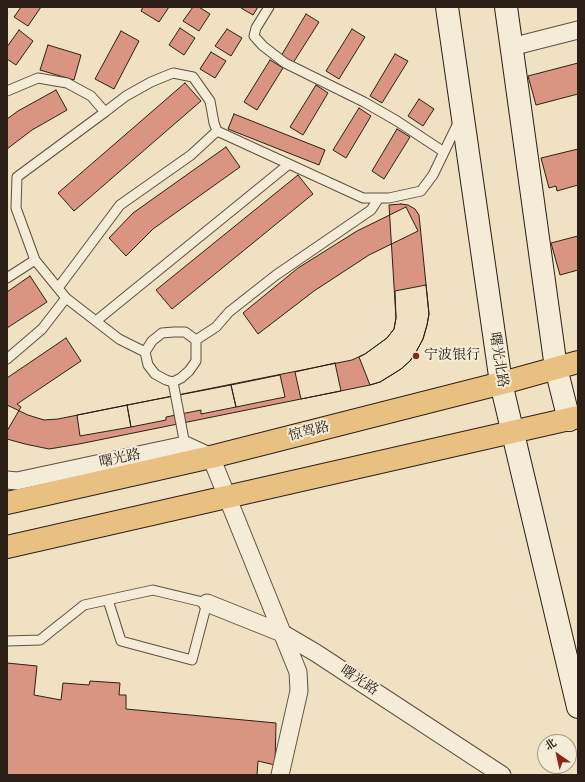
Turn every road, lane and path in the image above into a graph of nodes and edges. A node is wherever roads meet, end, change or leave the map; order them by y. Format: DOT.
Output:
graph roads {
  1 [pos="269,7"];
  2 [pos="448,7"];
  3 [pos="506,7"];
  4 [pos="578,30"];
  5 [pos="511,47"];
  6 [pos="7,91"];
  7 [pos="105,112"];
  8 [pos="462,112"];
  9 [pos="217,131"];
  10 [pos="444,152"];
  11 [pos="289,164"];
  12 [pos="379,198"];
  13 [pos="34,260"];
  14 [pos="7,278"];
  15 [pos="58,288"];
  16 [pos="66,298"];
  17 [pos="96,321"];
  18 [pos="196,340"];
  19 [pos="146,352"];
  20 [pos="7,359"];
  21 [pos="578,362"];
  22 [pos="556,368"];
  23 [pos="173,382"];
  24 [pos="501,383"];
  25 [pos="573,418"];
  26 [pos="512,432"];
  27 [pos="185,445"];
  28 [pos="211,457"];
  29 [pos="7,480"];
  30 [pos="227,498"];
  31 [pos="7,503"];
  32 [pos="7,547"];
  33 [pos="108,600"];
  34 [pos="207,603"];
  35 [pos="282,633"];
  36 [pos="7,641"];
  37 [pos="578,707"];
  38 [pos="280,775"];
  39 [pos="502,775"];
  1 -- 10 [label="lane"];
  2 -- 8 [label="main road, 曙光北路"];
  3 -- 5 [label="main road"];
  4 -- 5 [label="street"];
  5 -- 22 [label="main road"];
  6 -- 7 [label="lane"];
  7 -- 9 [label="lane"];
  7 -- 13 [label="lane"];
  8 -- 10 [label="lane"];
  8 -- 24 [label="main road, 曙光北路"];
  9 -- 11 [label="lane"];
  9 -- 15 [label="lane"];
  10 -- 12 [label="lane"];
  11 -- 12 [label="lane"];
  11 -- 17 [label="lane"];
  12 -- 18 [label="lane"];
  13 -- 14 [label="lane"];
  13 -- 15 [label="lane"];
  15 -- 16 [label="lane"];
  16 -- 17 [label="lane"];
  16 -- 20 [label="lane"];
  17 -- 19 [label="lane"];
  18 -- 19 [label="lane"];
  18 -- 23 [label="lane"];
  19 -- 23 [label="lane"];
  21 -- 22 [label="main road, 惊驾路"];
  22 -- 24 [label="main road, 惊驾路"];
  22 -- 25 [label="main road"];
  23 -- 27 [label="lane"];
  24 -- 26 [label="main road, 曙光北路"];
  24 -- 28 [label="main road, 惊驾路"];
  25 -- 26 [label="main road"];
  26 -- 30 [label="main road"];
  26 -- 37 [label="main road, 曙光北路"];
  27 -- 28 [label="street"];
  27 -- 29 [label="street, 曙光路"];
  28 -- 30 [label="street"];
  28 -- 31 [label="main road, 惊驾路"];
  30 -- 32 [label="main road"];
  30 -- 35 [label="street"];
  33 -- 34 [label="lane"];
  33 -- 34 [label="lane"];
  33 -- 36 [label="lane"];
  34 -- 35 [label="street, 曙光路"];
  35 -- 38 [label="street"];
  35 -- 39 [label="street, 曙光路"];
}
